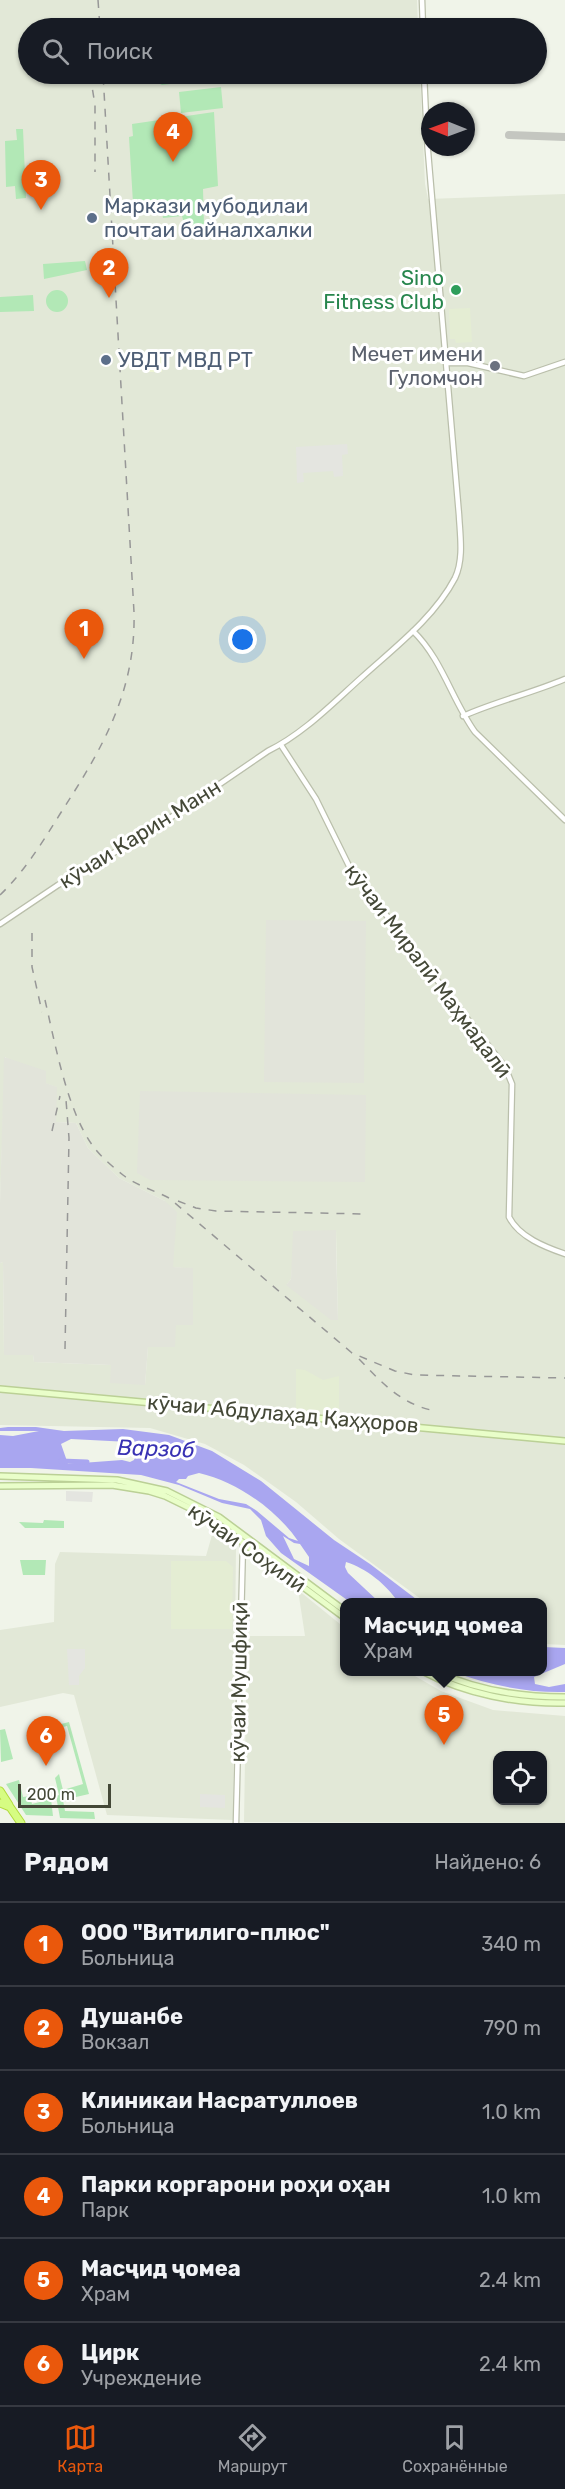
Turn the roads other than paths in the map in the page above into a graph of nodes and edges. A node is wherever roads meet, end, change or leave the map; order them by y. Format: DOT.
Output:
graph roads {
  1 [pos="422,0"];
  2 [pos="423,18"];
  3 [pos="424,84"];
  4 [pos="565,362"];
  5 [pos="446,363"];
  6 [pos="415,632"];
  7 [pos="565,679"];
  8 [pos="463,716"];
  9 [pos="281,745"];
  10 [pos="565,820"];
  11 [pos="0,924"];
  12 [pos="565,1254"];
  13 [pos="0,1389"];
  14 [pos="565,1441"];
  15 [pos="18,1475"];
  16 [pos="0,1476"];
  17 [pos="16,1485"];
  18 [pos="0,1486"];
  19 [pos="243,1542"];
  20 [pos="340,1607"];
  21 [pos="340,1614"];
  22 [pos="434,1676"];
  23 [pos="451,1676"];
  24 [pos="565,1697"];
  25 [pos="565,1703"];
  26 [pos="0,1791"];
  27 [pos="0,1803"];
  28 [pos="10,1807"];
  29 [pos="21,1823"];
  30 [pos="236,1823"];
  1 -- 2 [label="street"];
  3 -- 5 [label="street"];
  4 -- 5 [label="street"];
  5 -- 6 [label="street, кӯчаи Карин Манн"];
  6 -- 8 [label="street"];
  6 -- 9 [label="street, кӯчаи Карин Манн"];
  7 -- 8 [label="street"];
  8 -- 10 [label="street"];
  9 -- 11 [label="street, кӯчаи Карин Манн"];
  9 -- 12 [label="street, кӯчаи Миралӣ Маҳмадалӣ"];
  13 -- 14 [label="main road, кӯчаи Абдулаҳад Қаҳҳоров"];
  15 -- 16 [label="main road, кӯчаи Соҳилӣ"];
  15 -- 17 [label="main road"];
  15 -- 20 [label="main road, кӯчаи Соҳилӣ"];
  17 -- 18 [label="main road, кӯчаи Соҳилӣ"];
  17 -- 19 [label="main road, кӯчаи Соҳилӣ"];
  19 -- 21 [label="main road, кӯчаи Соҳилӣ"];
  19 -- 30 [label="street, кӯчаи Мушфиқӣ"];
  22 -- 25 [label="main road"];
  23 -- 24 [label="main road"];
  26 -- 28 [label="highway"];
  27 -- 28 [label="highway"];
  28 -- 29 [label="highway"];
}
